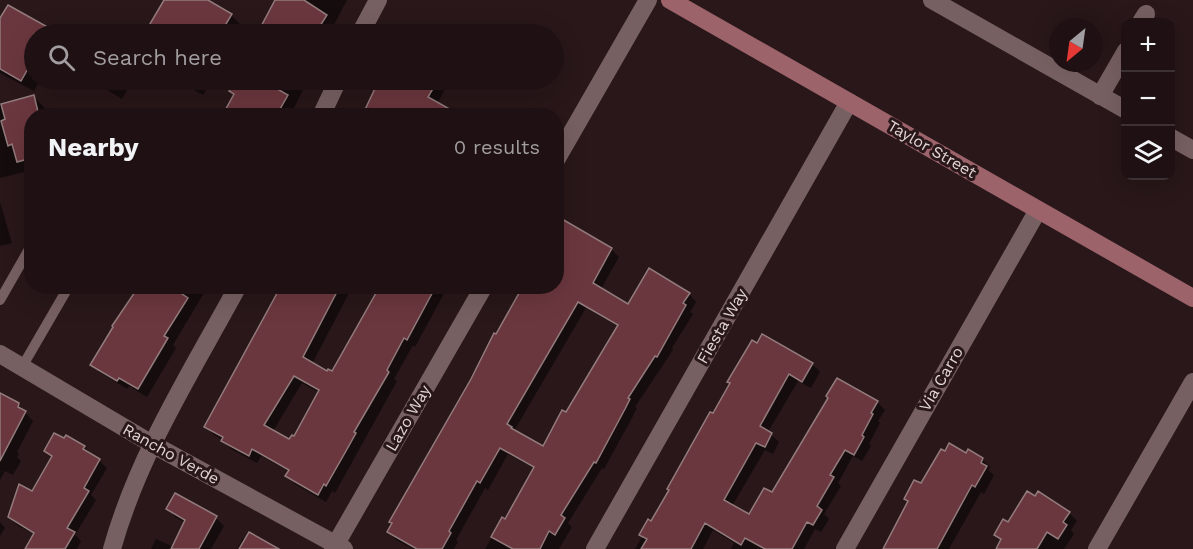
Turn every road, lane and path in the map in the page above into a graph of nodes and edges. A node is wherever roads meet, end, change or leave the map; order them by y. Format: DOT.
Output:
graph roads {
  1 [pos="378,0"];
  2 [pos="648,0"];
  3 [pos="670,0"];
  4 [pos="932,0"];
  5 [pos="365,24"];
  6 [pos="1121,58"];
  7 [pos="333,90"];
  8 [pos="1100,96"];
  9 [pos="849,102"];
  10 [pos="325,108"];
  11 [pos="1121,108"];
  12 [pos="1175,140"];
  13 [pos="564,146"];
  14 [pos="1193,150"];
  15 [pos="1038,210"];
  16 [pos="24,258"];
  17 [pos="64,294"];
  18 [pos="234,294"];
  19 [pos="480,294"];
  20 [pos="1193,298"];
  21 [pos="0,300"];
  22 [pos="0,354"];
  23 [pos="22,367"];
  24 [pos="1193,382"];
  25 [pos="152,444"];
  26 [pos="338,547"];
  27 [pos="111,549"];
  28 [pos="595,549"];
  29 [pos="844,549"];
  30 [pos="1097,549"];
  1 -- 5 [label="street"];
  2 -- 13 [label="street"];
  3 -- 9 [label="street, Taylor Street"];
  4 -- 8 [label="street"];
  6 -- 8 [label="street"];
  7 -- 10 [label="street"];
  8 -- 11 [label="street"];
  9 -- 15 [label="street, Taylor Street"];
  9 -- 28 [label="street, Fiesta Way"];
  12 -- 14 [label="street"];
  15 -- 20 [label="street, Taylor Street"];
  15 -- 29 [label="street, Via Carro"];
  16 -- 21 [label="lane"];
  17 -- 23 [label="lane"];
  18 -- 25 [label="street"];
  19 -- 26 [label="street, Lazo Way"];
  22 -- 23 [label="street, Rancho Verde"];
  23 -- 25 [label="street, Rancho Verde"];
  24 -- 30 [label="street"];
  25 -- 26 [label="street, Rancho Verde"];
  25 -- 27 [label="street"];
}
